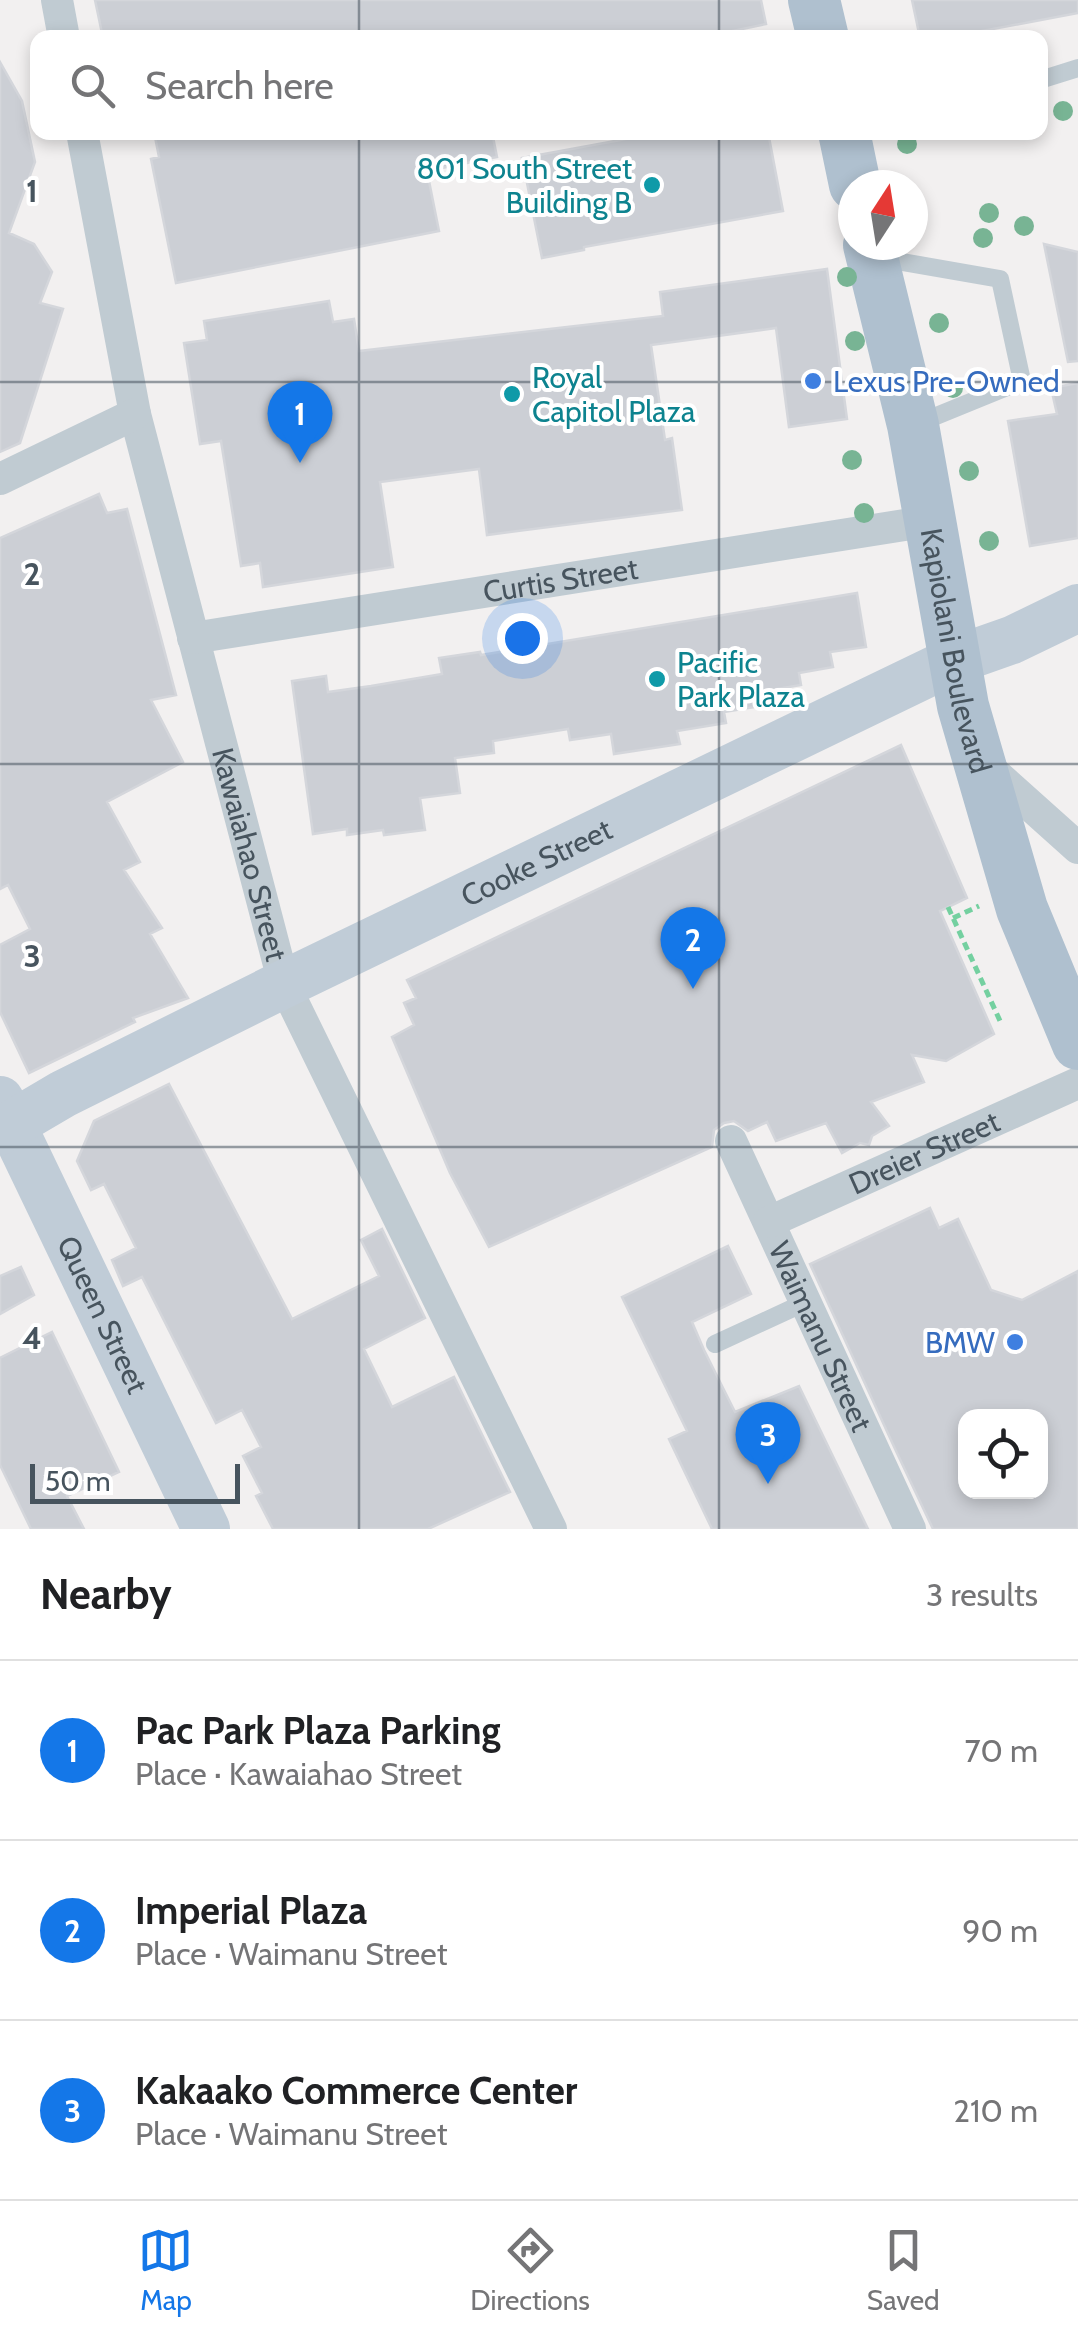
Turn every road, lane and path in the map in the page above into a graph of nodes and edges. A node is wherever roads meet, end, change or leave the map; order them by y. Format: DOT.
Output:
graph roads {
  1 [pos="57,0"];
  2 [pos="814,0"];
  3 [pos="63,30"];
  4 [pos="820,30"];
  5 [pos="1078,68"];
  6 [pos="1048,77"];
  7 [pos="84,140"];
  8 [pos="846,140"];
  9 [pos="852,170"];
  10 [pos="872,260"];
  11 [pos="910,260"];
  12 [pos="135,414"];
  13 [pos="914,425"];
  14 [pos="0,479"];
  15 [pos="930,521"];
  16 [pos="1078,608"];
  17 [pos="193,638"];
  18 [pos="955,660"];
  19 [pos="979,759"];
  20 [pos="1078,848"];
  21 [pos="982,904"];
  22 [pos="948,907"];
  23 [pos="953,918"];
  24 [pos="284,984"];
  25 [pos="1001,1024"];
  26 [pos="1078,1044"];
  27 [pos="1078,1082"];
  28 [pos="4,1118"];
  29 [pos="732,1141"];
  30 [pos="768,1222"];
  31 [pos="806,1302"];
  32 [pos="714,1344"];
  33 [pos="206,1529"];
  34 [pos="552,1529"];
  35 [pos="910,1529"];
  1 -- 3 [label="street"];
  2 -- 4 [label="main road"];
  5 -- 6 [label="lane"];
  7 -- 12 [label="street, Kawaiahao Street"];
  8 -- 9 [label="main road"];
  10 -- 13 [label="main road, Kapiolani Boulevard"];
  11 -- 13 [label="lane"];
  12 -- 14 [label="street"];
  12 -- 17 [label="street, Kawaiahao Street"];
  13 -- 15 [label="main road, Kapiolani Boulevard"];
  15 -- 17 [label="street, Curtis Street"];
  15 -- 18 [label="main road, Kapiolani Boulevard"];
  16 -- 18 [label="street, Cooke Street"];
  17 -- 24 [label="street, Kawaiahao Street"];
  18 -- 19 [label="main road, Kapiolani Boulevard"];
  18 -- 24 [label="street, Cooke Street"];
  19 -- 20 [label="street"];
  19 -- 26 [label="main road, Kapiolani Boulevard"];
  21 -- 23 [label="path"];
  22 -- 23 [label="path"];
  23 -- 25 [label="path"];
  24 -- 28 [label="street, Cooke Street"];
  24 -- 34 [label="street, Kawaiahao Street"];
  27 -- 30 [label="street, Dreier Street"];
  28 -- 33 [label="street, Queen Street"];
  29 -- 30 [label="street, Waimanu Street"];
  30 -- 31 [label="street, Waimanu Street"];
  31 -- 32 [label="lane"];
  31 -- 35 [label="street, Waimanu Street"];
}
